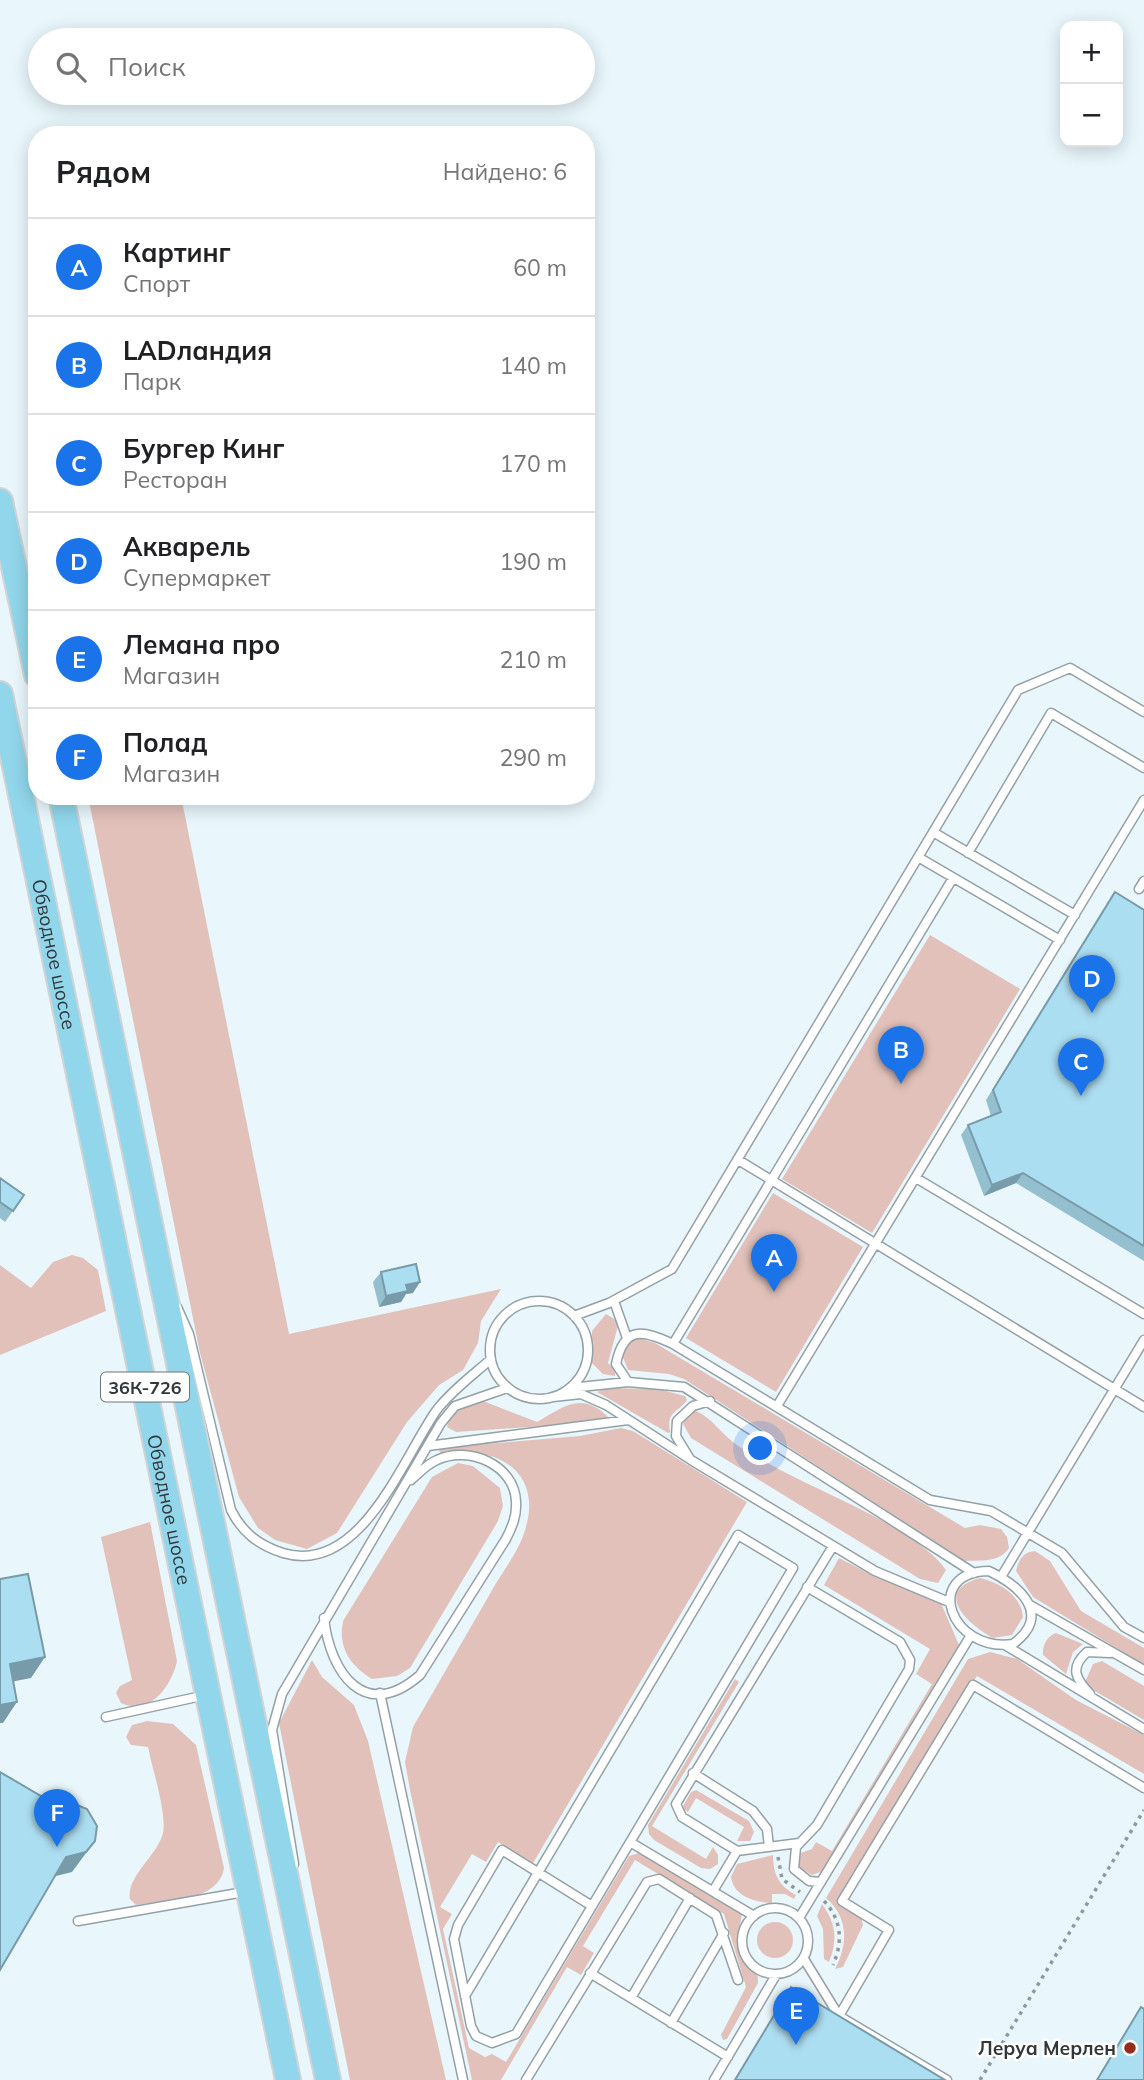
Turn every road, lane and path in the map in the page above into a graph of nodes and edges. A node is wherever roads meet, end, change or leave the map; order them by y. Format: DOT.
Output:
graph roads {
  1 [pos="0,501"];
  2 [pos="28,633"];
  3 [pos="0,694"];
  4 [pos="1144,712"];
  5 [pos="1144,768"];
  6 [pos="1144,800"];
  7 [pos="63,805"];
  8 [pos="933,832"];
  9 [pos="968,853"];
  10 [pos="918,857"];
  11 [pos="953,878"];
  12 [pos="1075,915"];
  13 [pos="1060,940"];
  14 [pos="740,1161"];
  15 [pos="916,1178"];
  16 [pos="772,1182"];
  17 [pos="876,1245"];
  18 [pos="158,1266"];
  19 [pos="614,1301"];
  20 [pos="1144,1314"];
  21 [pos="574,1316"];
  22 [pos="627,1338"];
  23 [pos="1144,1340"];
  24 [pos="673,1344"];
  25 [pos="491,1359"];
  26 [pos="628,1382"];
  27 [pos="507,1388"];
  28 [pos="570,1388"];
  29 [pos="1114,1389"];
  30 [pos="553,1397"];
  31 [pos="710,1401"];
  32 [pos="777,1406"];
  33 [pos="1144,1407"];
  34 [pos="628,1420"];
  35 [pos="428,1446"];
  36 [pos="691,1460"];
  37 [pos="404,1487"];
  38 [pos="1026,1533"];
  39 [pos="833,1546"];
  40 [pos="974,1573"];
  41 [pos="1001,1577"];
  42 [pos="807,1587"];
  43 [pos="949,1602"];
  44 [pos="1030,1605"];
  45 [pos="324,1618"];
  46 [pos="971,1635"];
  47 [pos="1144,1639"];
  48 [pos="1005,1645"];
  49 [pos="1112,1653"];
  50 [pos="1144,1670"];
  51 [pos="380,1693"];
  52 [pos="209,1695"];
  53 [pos="1095,1700"];
  54 [pos="106,1717"];
  55 [pos="1144,1729"];
  56 [pos="693,1773"];
  57 [pos="1144,1788"];
  58 [pos="1144,1810"];
  59 [pos="630,1842"];
  60 [pos="799,1843"];
  61 [pos="769,1847"];
  62 [pos="737,1852"];
  63 [pos="536,1872"];
  64 [pos="821,1882"];
  65 [pos="249,1891"];
  66 [pos="713,1891"];
  67 [pos="690,1898"];
  68 [pos="824,1901"];
  69 [pos="592,1906"];
  70 [pos="754,1916"];
  71 [pos="799,1918"];
  72 [pos="79,1921"];
  73 [pos="297,1933"];
  74 [pos="724,1933"];
  75 [pos="804,1959"];
  76 [pos="833,1965"];
  77 [pos="590,1973"];
  78 [pos="776,1975"];
  79 [pos="738,1980"];
  80 [pos="465,1996"];
  81 [pos="631,1998"];
  82 [pos="839,2016"];
  83 [pos="671,2023"];
  84 [pos="727,2057"];
  85 [pos="288,2080"];
  86 [pos="328,2080"];
  87 [pos="463,2080"];
  88 [pos="526,2080"];
  89 [pos="714,2080"];
  90 [pos="947,2080"];
  91 [pos="980,2080"];
  1 -- 2 [label="main road"];
  3 -- 52 [label="main road, Обводное шоссе / 36К-726"];
  4 -- 8 [label="lane"];
  5 -- 9 [label="lane"];
  6 -- 12 [label="lane"];
  7 -- 18 [label="main road, Обводное шоссе / 36К-726"];
  8 -- 9 [label="lane"];
  8 -- 10 [label="lane"];
  9 -- 12 [label="lane"];
  10 -- 11 [label="lane"];
  10 -- 14 [label="lane"];
  11 -- 13 [label="lane"];
  11 -- 16 [label="lane"];
  12 -- 13 [label="lane"];
  13 -- 15 [label="lane"];
  14 -- 16 [label="lane"];
  14 -- 19 [label="lane"];
  15 -- 17 [label="lane"];
  15 -- 20 [label="lane"];
  16 -- 17 [label="lane"];
  16 -- 24 [label="lane"];
  17 -- 29 [label="lane"];
  17 -- 32 [label="lane"];
  18 -- 25 [label="lane"];
  18 -- 73 [label="main road, Обводное шоссе / 36К-726"];
  19 -- 21 [label="lane"];
  19 -- 22 [label="lane"];
  21 -- 25 [label="lane"];
  21 -- 28 [label="lane"];
  22 -- 24 [label="lane"];
  22 -- 26 [label="lane"];
  23 -- 29 [label="lane"];
  24 -- 32 [label="lane"];
  25 -- 27 [label="lane"];
  26 -- 28 [label="lane"];
  26 -- 31 [label="lane"];
  27 -- 30 [label="lane"];
  27 -- 35 [label="lane"];
  28 -- 30 [label="lane"];
  29 -- 33 [label="lane"];
  29 -- 38 [label="lane"];
  30 -- 34 [label="lane"];
  31 -- 36 [label="lane"];
  31 -- 40 [label="lane"];
  32 -- 38 [label="lane"];
  34 -- 35 [label="lane"];
  34 -- 36 [label="lane"];
  35 -- 37 [label="lane"];
  36 -- 39 [label="lane"];
  37 -- 45 [label="lane"];
  37 -- 51 [label="lane"];
  38 -- 41 [label="lane"];
  38 -- 47 [label="lane"];
  39 -- 42 [label="lane"];
  39 -- 43 [label="lane"];
  40 -- 41 [label="lane"];
  40 -- 43 [label="lane"];
  41 -- 44 [label="lane"];
  42 -- 56 [label="lane"];
  42 -- 60 [label="lane"];
  43 -- 46 [label="lane"];
  44 -- 48 [label="lane"];
  44 -- 49 [label="lane"];
  45 -- 51 [label="lane"];
  45 -- 73 [label="lane"];
  46 -- 48 [label="lane"];
  46 -- 64 [label="lane"];
  48 -- 53 [label="lane"];
  49 -- 50 [label="lane"];
  49 -- 53 [label="lane"];
  51 -- 87 [label="lane"];
  52 -- 54 [label="lane"];
  52 -- 65 [label="main road, Обводное шоссе / 36К-726"];
  53 -- 55 [label="lane"];
  56 -- 61 [label="lane"];
  56 -- 62 [label="lane"];
  57 -- 82 [label="lane"];
  58 -- 91 [label="path"];
  59 -- 63 [label="lane"];
  59 -- 66 [label="lane"];
  59 -- 69 [label="lane"];
  60 -- 61 [label="lane"];
  60 -- 64 [label="lane"];
  61 -- 62 [label="lane"];
  62 -- 66 [label="lane"];
  63 -- 69 [label="lane"];
  63 -- 80 [label="lane"];
  63 -- 80 [label="lane"];
  64 -- 71 [label="lane"];
  65 -- 72 [label="lane"];
  65 -- 85 [label="main road, Обводное шоссе / 36К-726"];
  66 -- 70 [label="lane"];
  67 -- 74 [label="lane"];
  67 -- 77 [label="lane"];
  67 -- 81 [label="lane"];
  68 -- 76 [label="path"];
  69 -- 80 [label="lane"];
  70 -- 71 [label="lane"];
  70 -- 78 [label="lane"];
  71 -- 75 [label="lane"];
  73 -- 86 [label="main road, Обводное шоссе / 36К-726"];
  74 -- 79 [label="lane"];
  74 -- 83 [label="lane"];
  75 -- 78 [label="lane"];
  75 -- 82 [label="lane"];
  77 -- 81 [label="lane"];
  77 -- 88 [label="lane"];
  78 -- 84 [label="lane"];
  81 -- 83 [label="lane"];
  82 -- 90 [label="lane"];
  83 -- 84 [label="lane"];
  84 -- 89 [label="lane"];
}
